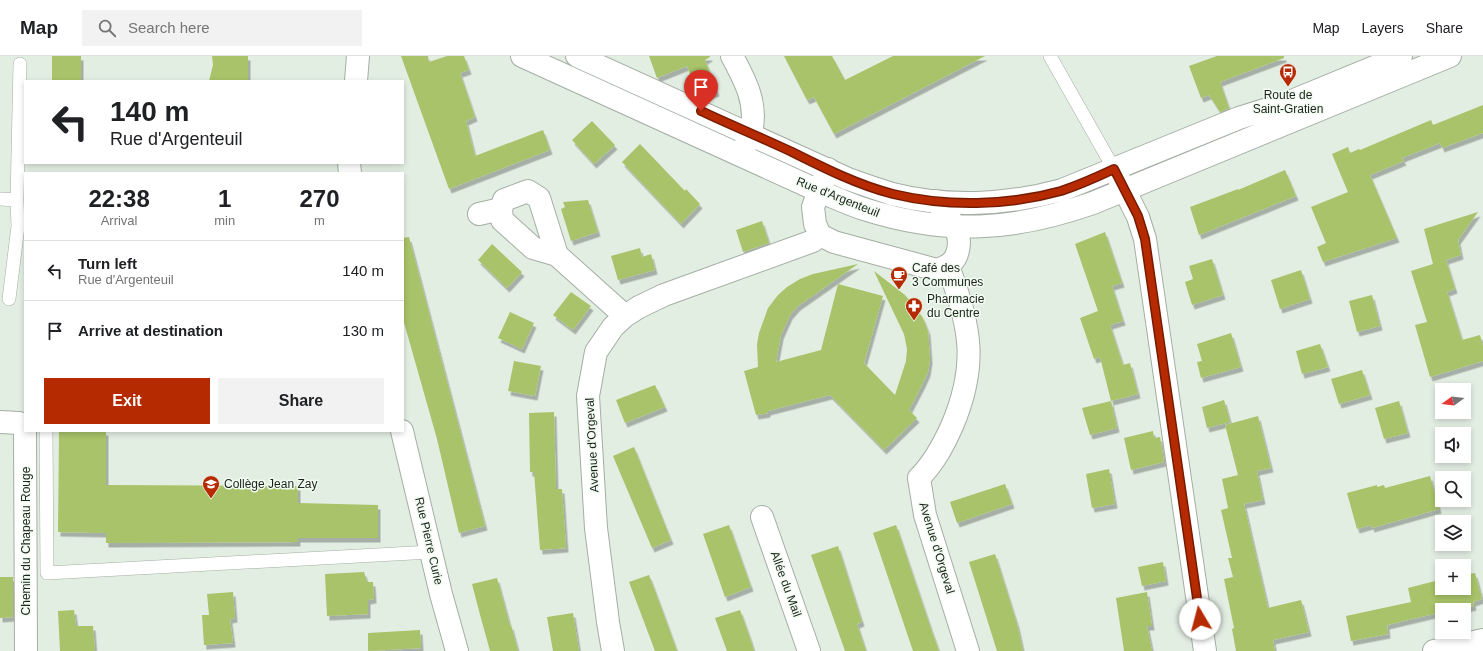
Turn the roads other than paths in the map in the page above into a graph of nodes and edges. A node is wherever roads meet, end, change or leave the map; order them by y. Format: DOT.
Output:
graph roads {
  1 [pos="358,56"];
  2 [pos="522,56"];
  3 [pos="577,56"];
  4 [pos="732,56"];
  5 [pos="1050,56"];
  6 [pos="1401,56"];
  7 [pos="1450,56"];
  8 [pos="20,64"];
  9 [pos="356,80"];
  10 [pos="751,134"];
  11 [pos="741,155"];
  12 [pos="828,169"];
  13 [pos="1114,169"];
  14 [pos="819,191"];
  15 [pos="1125,191"];
  16 [pos="0,199"];
  17 [pos="17,200"];
  18 [pos="936,201"];
  19 [pos="501,209"];
  20 [pos="479,214"];
  21 [pos="22,226"];
  22 [pos="956,227"];
  23 [pos="820,235"];
  24 [pos="557,255"];
  25 [pos="948,266"];
  26 [pos="9,299"];
  27 [pos="625,316"];
  28 [pos="0,422"];
  29 [pos="24,429"];
  30 [pos="25,432"];
  31 [pos="46,432"];
  32 [pos="402,432"];
  33 [pos="762,517"];
  34 [pos="431,552"];
  35 [pos="1483,640"];
  36 [pos="26,651"];
  37 [pos="457,651"];
  38 [pos="613,651"];
  39 [pos="809,651"];
  40 [pos="968,651"];
  41 [pos="1204,651"];
  42 [pos="1434,651"];
  1 -- 9 [label="street"];
  2 -- 11 [label="street, Rue d'Argenteuil"];
  3 -- 10 [label="street, Rue d'Argenteuil"];
  4 -- 10 [label="street"];
  5 -- 13 [label="lane"];
  6 -- 13 [label="street"];
  7 -- 15 [label="street"];
  8 -- 17 [label="lane"];
  10 -- 11 [label="street"];
  10 -- 12 [label="street, Rue d'Argenteuil"];
  11 -- 14 [label="street, Rue d'Argenteuil"];
  12 -- 14 [label="street"];
  12 -- 18 [label="street, Rue d'Argenteuil"];
  13 -- 15 [label="street"];
  13 -- 18 [label="street, Rue d'Argenteuil"];
  14 -- 22 [label="street, Rue d'Argenteuil"];
  14 -- 23 [label="street"];
  15 -- 22 [label="street, Rue d'Argenteuil"];
  15 -- 41 [label="street"];
  16 -- 17 [label="lane"];
  17 -- 21 [label="lane"];
  18 -- 22 [label="street"];
  19 -- 20 [label="street"];
  19 -- 24 [label="street"];
  19 -- 24 [label="street"];
  21 -- 26 [label="lane"];
  22 -- 25 [label="street"];
  23 -- 25 [label="street"];
  23 -- 27 [label="street, Avenue d'Orgeval"];
  24 -- 27 [label="street"];
  25 -- 40 [label="street, Avenue d'Orgeval"];
  27 -- 38 [label="street, Avenue d'Orgeval"];
  28 -- 29 [label="street, Chemin du Chapeau Rouge"];
  30 -- 36 [label="street, Chemin du Chapeau Rouge"];
  31 -- 34 [label="lane"];
  32 -- 34 [label="street, Rue Pierre Curie"];
  33 -- 39 [label="street, Allée du Mail"];
  34 -- 37 [label="street, Rue Pierre Curie"];
  35 -- 42 [label="street"];
}
